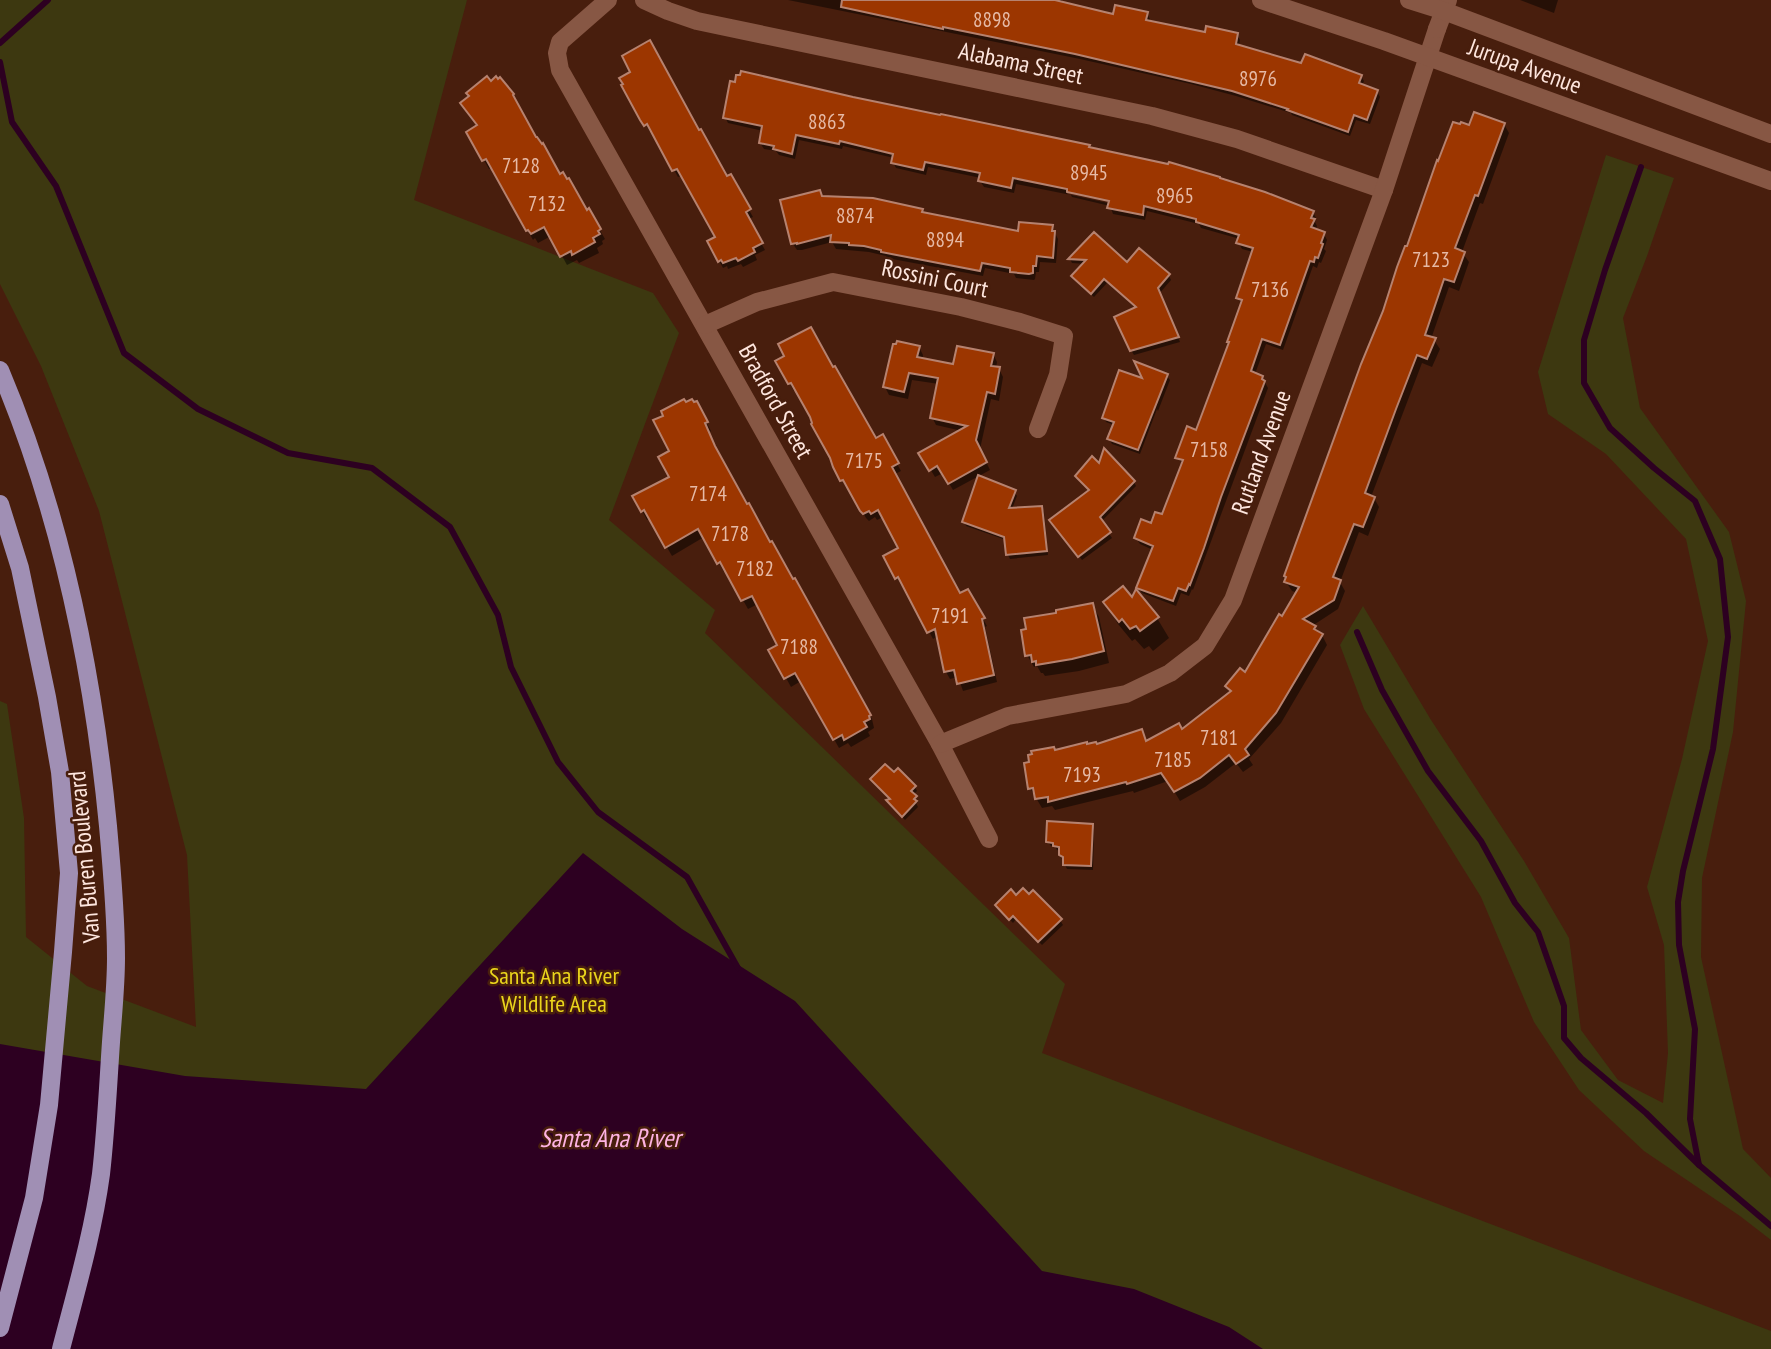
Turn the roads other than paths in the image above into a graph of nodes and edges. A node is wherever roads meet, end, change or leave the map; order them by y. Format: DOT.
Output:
graph roads {
  1 [pos="608,0"];
  2 [pos="645,0"];
  3 [pos="1261,0"];
  4 [pos="1409,0"];
  5 [pos="1446,6"];
  6 [pos="1427,57"];
  7 [pos="1771,134"];
  8 [pos="1771,181"];
  9 [pos="1384,190"];
  10 [pos="705,326"];
  11 [pos="0,370"];
  12 [pos="1038,429"];
  13 [pos="0,504"];
  14 [pos="940,744"];
  15 [pos="989,839"];
  16 [pos="0,1328"];
  17 [pos="61,1349"];
  1 -- 10 [label="street, Bradford Street"];
  2 -- 9 [label="street, Alabama Street"];
  3 -- 6 [label="street, Jurupa Avenue"];
  4 -- 5 [label="street, Jurupa Avenue"];
  5 -- 6 [label="street, Rutland Avenue"];
  5 -- 7 [label="street, Jurupa Avenue"];
  6 -- 8 [label="street, Jurupa Avenue"];
  6 -- 9 [label="street, Rutland Avenue"];
  9 -- 14 [label="street, Rutland Avenue"];
  10 -- 12 [label="street, Rossini Court"];
  10 -- 14 [label="street, Bradford Street"];
  11 -- 17 [label="main road, Van Buren Boulevard"];
  13 -- 16 [label="main road, Van Buren Boulevard"];
  14 -- 15 [label="street, Bradford Street"];
}
